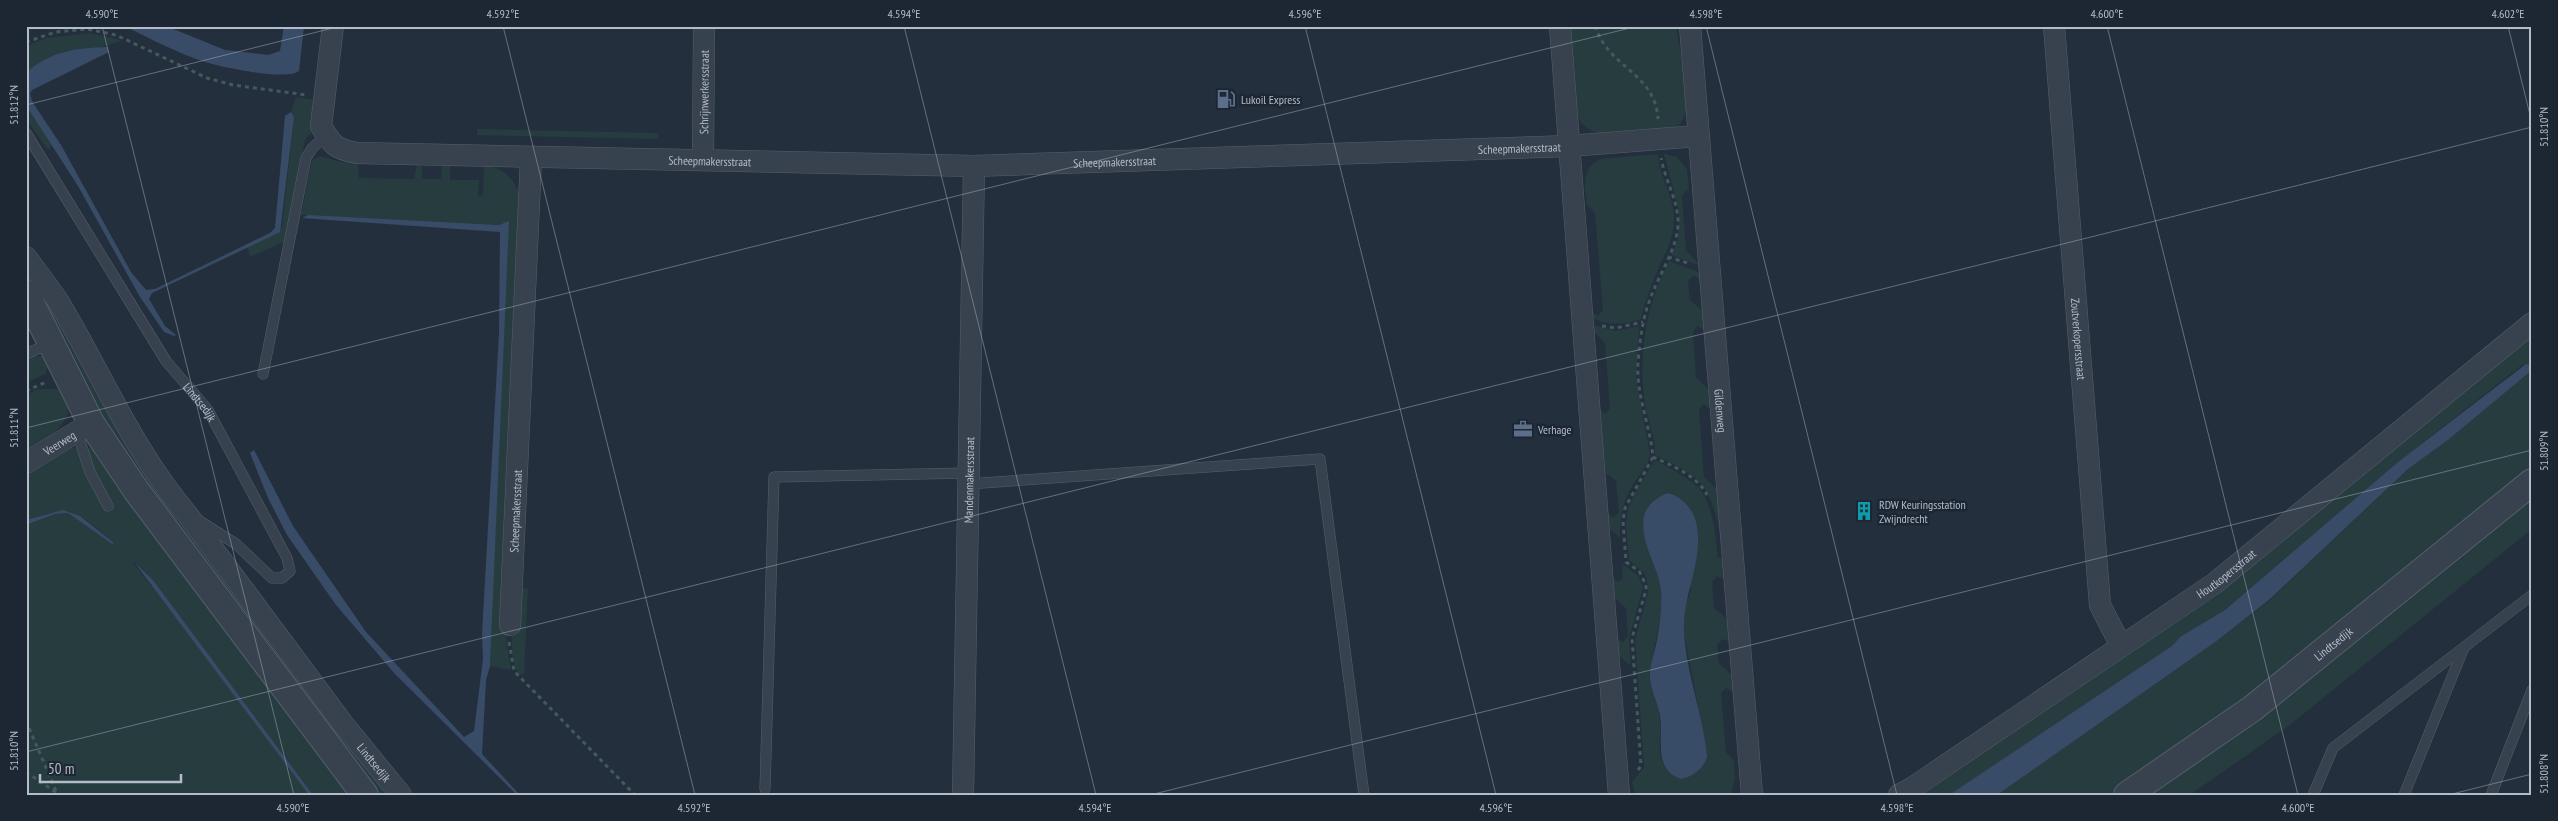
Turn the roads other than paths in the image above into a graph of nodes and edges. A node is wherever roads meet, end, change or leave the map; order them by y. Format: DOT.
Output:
graph roads {
  1 [pos="333,26"];
  2 [pos="704,26"];
  3 [pos="1560,26"];
  4 [pos="1690,26"];
  5 [pos="2054,26"];
  6 [pos="26,133"];
  7 [pos="327,136"];
  8 [pos="1698,136"];
  9 [pos="1569,146"];
  10 [pos="531,158"];
  11 [pos="702,160"];
  12 [pos="974,166"];
  13 [pos="26,257"];
  14 [pos="26,293"];
  15 [pos="2532,323"];
  16 [pos="52,343"];
  17 [pos="26,354"];
  18 [pos="263,374"];
  19 [pos="84,427"];
  20 [pos="26,463"];
  21 [pos="968,478"];
  22 [pos="2532,482"];
  23 [pos="108,506"];
  24 [pos="187,514"];
  25 [pos="2532,595"];
  26 [pos="510,625"];
  27 [pos="2121,646"];
  28 [pos="2463,648"];
  29 [pos="2532,690"];
  30 [pos="1618,787"];
  31 [pos="765,789"];
  32 [pos="365,795"];
  33 [pos="401,795"];
  34 [pos="963,795"];
  35 [pos="1364,795"];
  36 [pos="1752,795"];
  37 [pos="1899,795"];
  38 [pos="2128,795"];
  39 [pos="2313,795"];
  40 [pos="2404,795"];
  41 [pos="2491,795"];
  1 -- 7 [label="street"];
  2 -- 11 [label="street, Schrijnwerkersstraat"];
  3 -- 9 [label="street"];
  4 -- 8 [label="street, Gildenweg"];
  5 -- 27 [label="street, Zoutverkopersstraat"];
  6 -- 24 [label="lane, Lindtsedijk"];
  7 -- 10 [label="street, Scheepmakersstraat"];
  7 -- 18 [label="lane"];
  8 -- 9 [label="street, Scheepmakersstraat"];
  8 -- 36 [label="street, Gildenweg"];
  9 -- 12 [label="street, Scheepmakersstraat"];
  9 -- 30 [label="street"];
  10 -- 11 [label="street, Scheepmakersstraat"];
  10 -- 26 [label="street, Scheepmakersstraat"];
  11 -- 12 [label="street, Scheepmakersstraat"];
  12 -- 21 [label="street, Mandenmakersstraat"];
  13 -- 24 [label="street, Lindtsedijk"];
  14 -- 16 [label="street"];
  15 -- 27 [label="street, Houtkopersstraat"];
  16 -- 17 [label="lane"];
  16 -- 19 [label="street"];
  19 -- 20 [label="street, Veerweg"];
  19 -- 23 [label="lane"];
  19 -- 32 [label="street"];
  21 -- 31 [label="lane"];
  21 -- 34 [label="street, Mandenmakersstraat"];
  21 -- 35 [label="lane"];
  22 -- 38 [label="street, Lindtsedijk"];
  24 -- 33 [label="street, Lindtsedijk"];
  25 -- 28 [label="lane"];
  27 -- 37 [label="street, Houtkopersstraat"];
  28 -- 39 [label="lane"];
  28 -- 40 [label="lane"];
  29 -- 41 [label="lane"];
}
